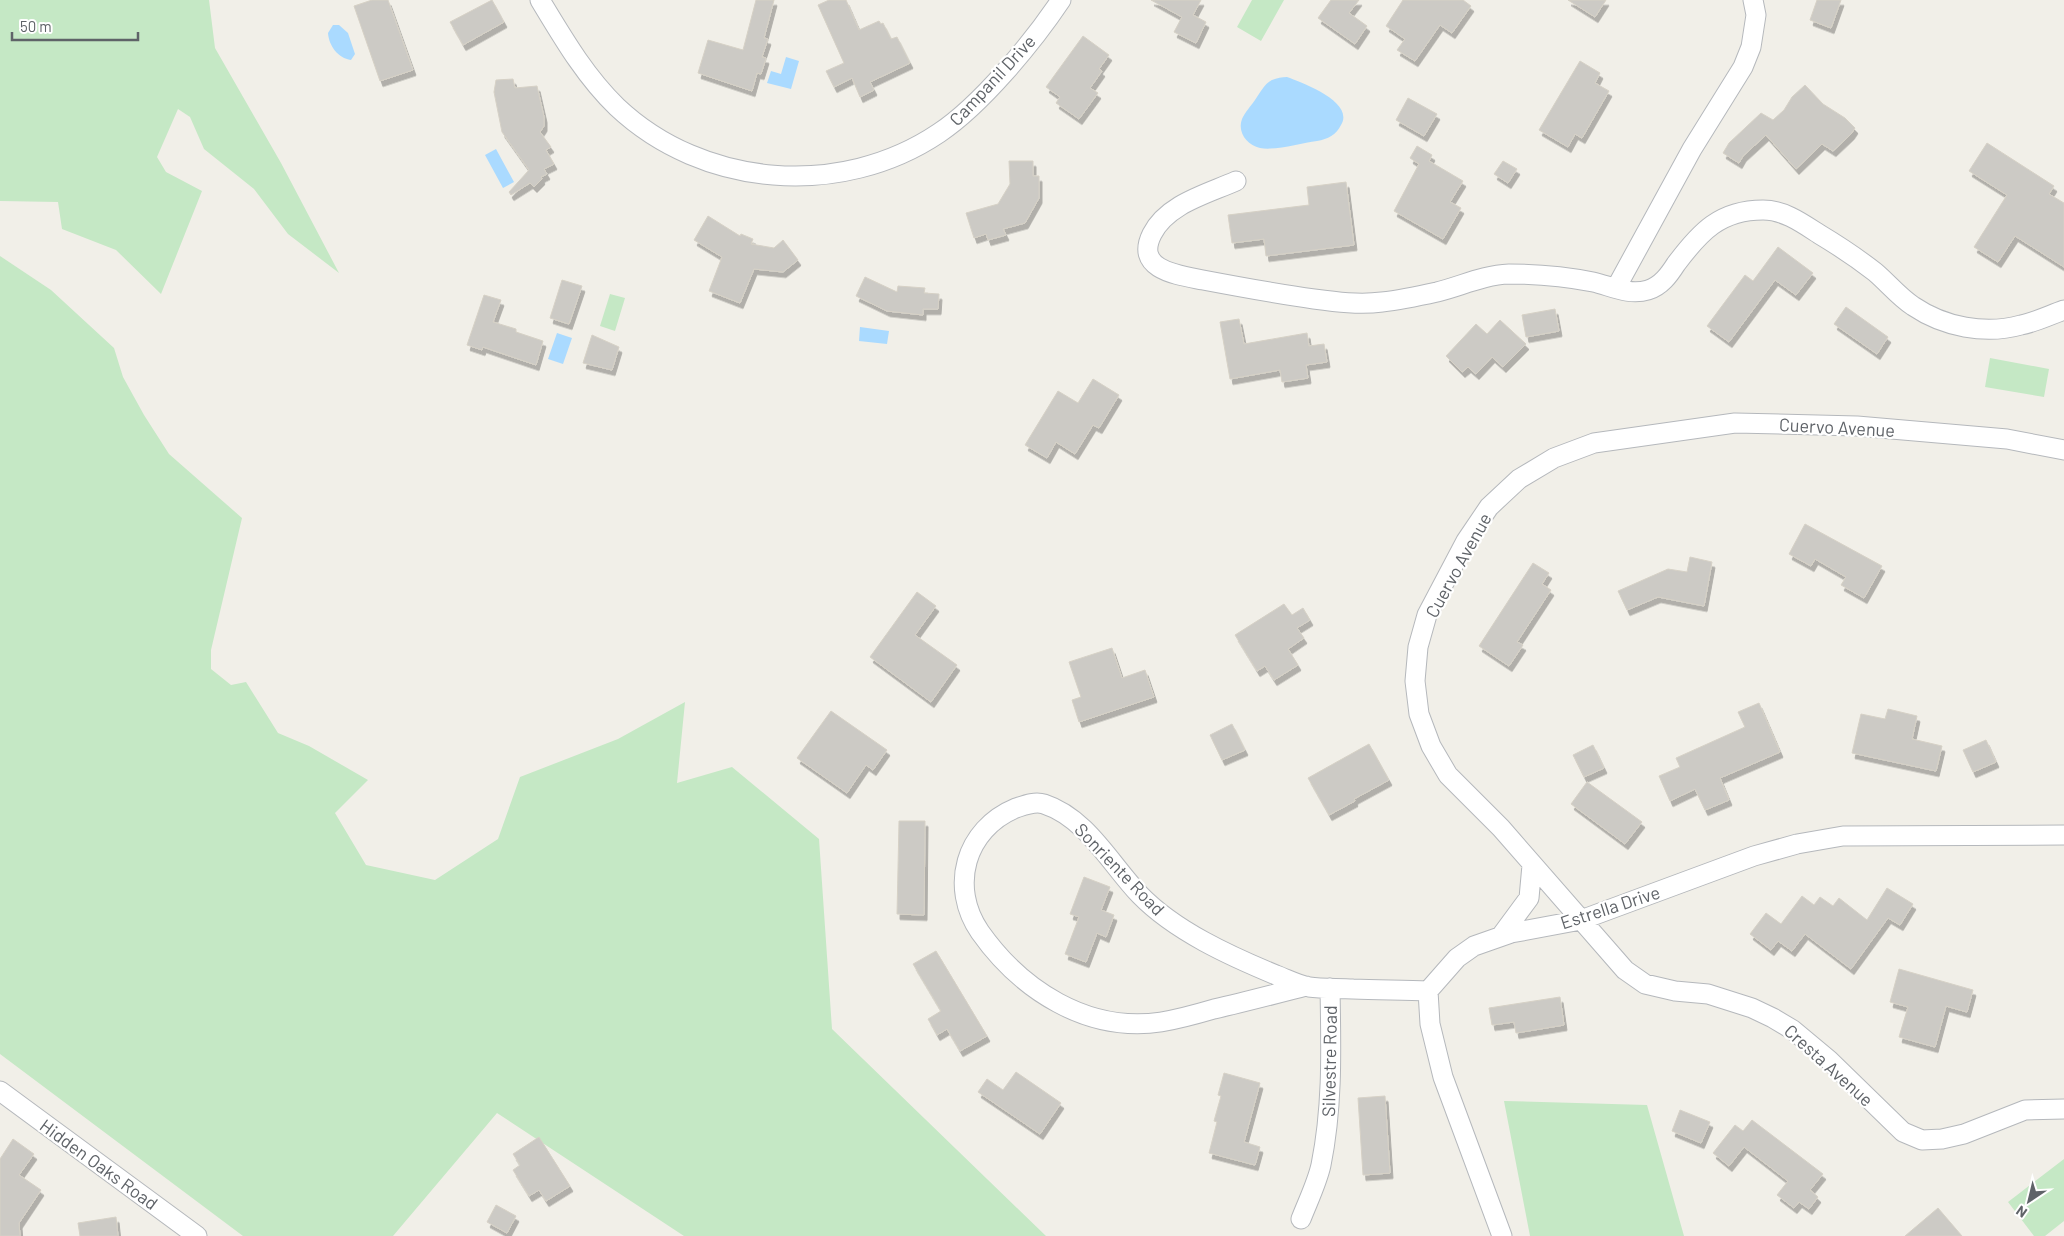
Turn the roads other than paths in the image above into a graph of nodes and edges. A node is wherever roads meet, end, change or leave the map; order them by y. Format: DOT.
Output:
graph roads {
  1 [pos="540,0"];
  2 [pos="1061,0"];
  3 [pos="1753,0"];
  4 [pos="1236,181"];
  5 [pos="1616,288"];
  6 [pos="2064,310"];
  7 [pos="2064,450"];
  8 [pos="2064,835"];
  9 [pos="1532,865"];
  10 [pos="1581,920"];
  11 [pos="1501,936"];
  12 [pos="1306,986"];
  13 [pos="1330,988"];
  14 [pos="1428,991"];
  15 [pos="0,1091"];
  16 [pos="2064,1109"];
  17 [pos="1301,1219"];
  18 [pos="197,1236"];
  19 [pos="1502,1236"];
  1 -- 2 [label="street, Campanil Drive"];
  3 -- 5 [label="street"];
  4 -- 5 [label="street"];
  5 -- 6 [label="street"];
  7 -- 9 [label="street, Cuervo Avenue"];
  8 -- 10 [label="street, Estrella Drive"];
  9 -- 10 [label="street, Cuervo Avenue"];
  9 -- 11 [label="street"];
  10 -- 11 [label="street, Estrella Drive"];
  10 -- 16 [label="street, Cresta Avenue"];
  11 -- 14 [label="street, Estrella Drive"];
  12 -- 12 [label="street, Sonriente Road"];
  12 -- 13 [label="street, Sonriente Road"];
  13 -- 14 [label="street, Sonriente Road"];
  13 -- 17 [label="street, Silvestre Road"];
  14 -- 19 [label="street"];
  15 -- 18 [label="street, Hidden Oaks Road"];
}
